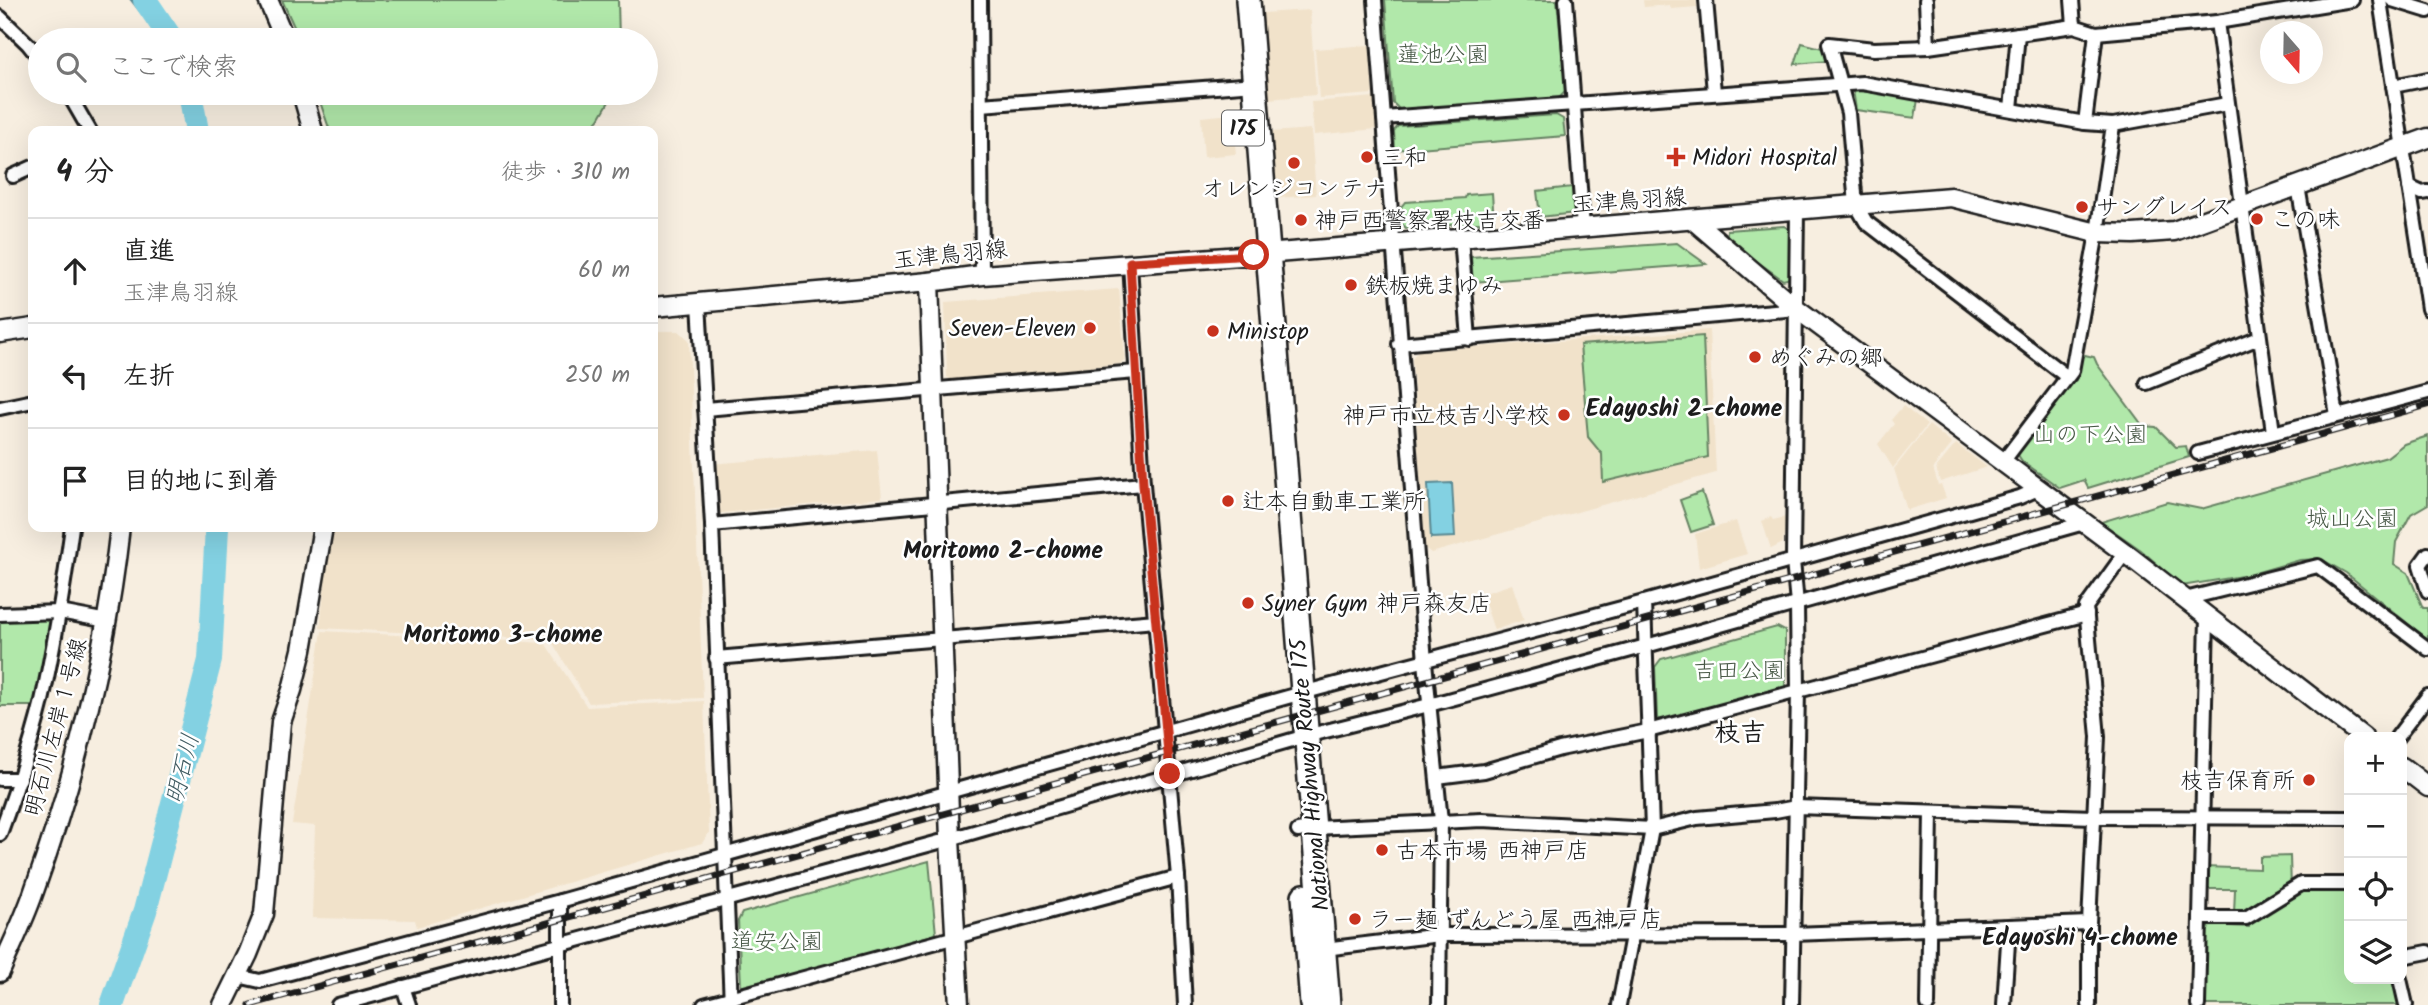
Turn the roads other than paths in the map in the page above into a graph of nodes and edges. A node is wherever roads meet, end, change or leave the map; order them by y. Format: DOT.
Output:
graph roads {
  1 [pos="268,0"];
  2 [pos="980,0"];
  3 [pos="1233,0"];
  4 [pos="1248,0"];
  5 [pos="1375,0"];
  6 [pos="1566,0"];
  7 [pos="1706,0"];
  8 [pos="1926,0"];
  9 [pos="2072,0"];
  10 [pos="2352,0"];
  11 [pos="2381,0"];
  12 [pos="2392,0"];
  13 [pos="2428,11"];
  14 [pos="0,18"];
  15 [pos="2217,22"];
  16 [pos="2074,26"];
  17 [pos="280,28"];
  18 [pos="2096,33"];
  19 [pos="2018,34"];
  20 [pos="28,44"];
  21 [pos="1928,47"];
  22 [pos="2428,79"];
  23 [pos="1840,83"];
  24 [pos="1247,84"];
  25 [pos="2393,86"];
  26 [pos="1714,92"];
  27 [pos="1575,103"];
  28 [pos="2227,104"];
  29 [pos="75,105"];
  30 [pos="305,105"];
  31 [pos="981,105"];
  32 [pos="2011,108"];
  33 [pos="1384,118"];
  34 [pos="2085,123"];
  35 [pos="2113,125"];
  36 [pos="87,126"];
  37 [pos="312,126"];
  38 [pos="2428,138"];
  39 [pos="2401,148"];
  40 [pos="28,169"];
  41 [pos="13,176"];
  42 [pos="2298,186"];
  43 [pos="2409,187"];
  44 [pos="2428,192"];
  45 [pos="1856,205"];
  46 [pos="2241,207"];
  47 [pos="1797,210"];
  48 [pos="1692,219"];
  49 [pos="1583,228"];
  50 [pos="2097,233"];
  51 [pos="1461,237"];
  52 [pos="1392,243"];
  53 [pos="1261,254"];
  54 [pos="1130,262"];
  55 [pos="982,275"];
  56 [pos="929,282"];
  57 [pos="699,303"];
  58 [pos="658,307"];
  59 [pos="1797,309"];
  60 [pos="2428,309"];
  61 [pos="28,329"];
  62 [pos="0,334"];
  63 [pos="2259,338"];
  64 [pos="1469,339"];
  65 [pos="1399,344"];
  66 [pos="1136,372"];
  67 [pos="2066,376"];
  68 [pos="2147,383"];
  69 [pos="933,389"];
  70 [pos="2428,392"];
  71 [pos="28,402"];
  72 [pos="0,408"];
  73 [pos="705,409"];
  74 [pos="2337,415"];
  75 [pos="2273,432"];
  76 [pos="2198,453"];
  77 [pos="2002,463"];
  78 [pos="1143,484"];
  79 [pos="2038,489"];
  80 [pos="938,504"];
  81 [pos="2084,523"];
  82 [pos="712,526"];
  83 [pos="71,532"];
  84 [pos="119,532"];
  85 [pos="322,532"];
  86 [pos="2125,553"];
  87 [pos="2428,554"];
  88 [pos="1793,561"];
  89 [pos="2428,592"];
  90 [pos="2185,599"];
  91 [pos="1644,603"];
  92 [pos="1797,604"];
  93 [pos="60,612"];
  94 [pos="0,614"];
  95 [pos="2087,614"];
  96 [pos="2207,617"];
  97 [pos="107,621"];
  98 [pos="1157,621"];
  99 [pos="943,641"];
  100 [pos="1646,646"];
  101 [pos="2428,649"];
  102 [pos="716,658"];
  103 [pos="1425,662"];
  104 [pos="1798,691"];
  105 [pos="1295,695"];
  106 [pos="2428,696"];
  107 [pos="1429,705"];
  108 [pos="1166,730"];
  109 [pos="1648,731"];
  110 [pos="2356,732"];
  111 [pos="2401,732"];
  112 [pos="1299,738"];
  113 [pos="2407,771"];
  114 [pos="1170,774"];
  115 [pos="1437,777"];
  116 [pos="0,779"];
  117 [pos="20,779"];
  118 [pos="2428,787"];
  119 [pos="948,791"];
  120 [pos="1796,807"];
  121 [pos="1931,812"];
  122 [pos="2094,817"];
  123 [pos="2201,818"];
  124 [pos="2344,818"];
  125 [pos="1441,821"];
  126 [pos="1306,829"];
  127 [pos="1652,829"];
  128 [pos="0,834"];
  129 [pos="950,839"];
  130 [pos="724,854"];
  131 [pos="1178,877"];
  132 [pos="2344,884"];
  133 [pos="726,900"];
  134 [pos="560,901"];
  135 [pos="2200,918"];
  136 [pos="2089,923"];
  137 [pos="2009,927"];
  138 [pos="1929,930"];
  139 [pos="1793,934"];
  140 [pos="1631,935"];
  141 [pos="1440,936"];
  142 [pos="956,939"];
  143 [pos="562,944"];
  144 [pos="1324,949"];
  145 [pos="2428,952"];
  146 [pos="2407,956"];
  147 [pos="0,972"];
  148 [pos="237,976"];
  149 [pos="2401,984"];
  150 [pos="403,987"];
  151 [pos="731,1001"];
  152 [pos="223,1005"];
  153 [pos="338,1005"];
  154 [pos="408,1005"];
  155 [pos="561,1005"];
  156 [pos="704,1005"];
  157 [pos="959,1005"];
  158 [pos="1185,1005"];
  159 [pos="1312,1005"];
  160 [pos="1328,1005"];
  161 [pos="1439,1005"];
  162 [pos="1619,1005"];
  163 [pos="1792,1005"];
  164 [pos="1928,1005"];
  165 [pos="2004,1005"];
  166 [pos="2089,1005"];
  167 [pos="2198,1005"];
  168 [pos="2406,1005"];
  1 -- 17 [label="street"];
  2 -- 31 [label="street"];
  3 -- 24 [label="highway, National Highway Route 175 / 175"];
  4 -- 24 [label="highway, National Highway Route 175 / 175"];
  5 -- 33 [label="street"];
  6 -- 27 [label="street"];
  7 -- 26 [label="street"];
  8 -- 21 [label="street"];
  9 -- 16 [label="street"];
  10 -- 15 [label="street"];
  11 -- 25 [label="street"];
  12 -- 13 [label="street"];
  14 -- 20 [label="street"];
  15 -- 18 [label="street"];
  15 -- 28 [label="street"];
  16 -- 18 [label="street"];
  16 -- 19 [label="street"];
  18 -- 34 [label="street"];
  19 -- 21 [label="street"];
  19 -- 32 [label="street"];
  21 -- 23 [label="street"];
  22 -- 25 [label="street"];
  23 -- 26 [label="street"];
  23 -- 32 [label="street"];
  23 -- 45 [label="street"];
  24 -- 31 [label="street"];
  24 -- 53 [label="highway, National Highway Route 175 / 175"];
  25 -- 39 [label="street"];
  26 -- 27 [label="street"];
  27 -- 33 [label="street"];
  27 -- 49 [label="street"];
  28 -- 35 [label="street"];
  28 -- 46 [label="street"];
  29 -- 36 [label="street"];
  30 -- 37 [label="street"];
  31 -- 55 [label="street"];
  32 -- 34 [label="street"];
  33 -- 52 [label="street"];
  34 -- 35 [label="street"];
  35 -- 50 [label="street"];
  38 -- 39 [label="street, 玉津鳥羽線"];
  39 -- 42 [label="street, 玉津鳥羽線"];
  39 -- 43 [label="street"];
  40 -- 41 [label="street"];
  42 -- 46 [label="street, 玉津鳥羽線"];
  42 -- 74 [label="street"];
  43 -- 44 [label="street"];
  43 -- 60 [label="street"];
  45 -- 47 [label="street, 玉津鳥羽線"];
  45 -- 50 [label="street, 玉津鳥羽線"];
  45 -- 67 [label="street"];
  46 -- 50 [label="street, 玉津鳥羽線"];
  46 -- 63 [label="street"];
  47 -- 48 [label="street, 玉津鳥羽線"];
  47 -- 59 [label="street"];
  48 -- 49 [label="street, 玉津鳥羽線"];
  48 -- 59 [label="street"];
  49 -- 51 [label="street, 玉津鳥羽線"];
  50 -- 67 [label="street"];
  51 -- 52 [label="street, 玉津鳥羽線"];
  51 -- 64 [label="street"];
  52 -- 53 [label="street, 玉津鳥羽線"];
  52 -- 65 [label="street"];
  53 -- 54 [label="street, 玉津鳥羽線"];
  53 -- 105 [label="highway, National Highway Route 175 / 175"];
  54 -- 55 [label="street, 玉津鳥羽線"];
  54 -- 66 [label="street"];
  55 -- 56 [label="street, 玉津鳥羽線"];
  56 -- 57 [label="street, 玉津鳥羽線"];
  56 -- 69 [label="street"];
  57 -- 58 [label="street, 玉津鳥羽線"];
  57 -- 73 [label="street"];
  59 -- 64 [label="street"];
  59 -- 77 [label="street"];
  59 -- 88 [label="street"];
  61 -- 62 [label="street"];
  63 -- 68 [label="street"];
  63 -- 75 [label="street"];
  64 -- 65 [label="street"];
  65 -- 103 [label="street"];
  66 -- 69 [label="street"];
  66 -- 78 [label="street"];
  67 -- 77 [label="street"];
  69 -- 73 [label="street"];
  69 -- 80 [label="street"];
  70 -- 74 [label="street"];
  71 -- 72 [label="street"];
  73 -- 82 [label="street"];
  74 -- 75 [label="street"];
  75 -- 76 [label="street"];
  77 -- 79 [label="street"];
  78 -- 80 [label="street"];
  78 -- 98 [label="street"];
  79 -- 81 [label="street"];
  79 -- 88 [label="street"];
  80 -- 82 [label="street"];
  80 -- 99 [label="street"];
  81 -- 86 [label="street"];
  81 -- 92 [label="street"];
  82 -- 102 [label="street"];
  83 -- 93 [label="street"];
  84 -- 97 [label="street, 明石川左岸１号線"];
  85 -- 148 [label="street"];
  86 -- 90 [label="street"];
  86 -- 95 [label="street"];
  87 -- 89 [label="street"];
  88 -- 91 [label="street"];
  88 -- 92 [label="street"];
  90 -- 96 [label="street"];
  90 -- 101 [label="street"];
  91 -- 100 [label="street"];
  91 -- 103 [label="street"];
  92 -- 100 [label="street"];
  92 -- 104 [label="street"];
  93 -- 94 [label="street"];
  93 -- 97 [label="street"];
  93 -- 117 [label="street"];
  95 -- 104 [label="street"];
  95 -- 122 [label="street"];
  96 -- 110 [label="street"];
  96 -- 123 [label="street"];
  97 -- 147 [label="street, 明石川左岸１号線"];
  98 -- 99 [label="street"];
  98 -- 108 [label="street"];
  99 -- 102 [label="street"];
  99 -- 119 [label="street"];
  100 -- 107 [label="street"];
  100 -- 109 [label="street"];
  102 -- 130 [label="street"];
  103 -- 105 [label="street"];
  103 -- 107 [label="street"];
  104 -- 109 [label="street"];
  104 -- 120 [label="street"];
  105 -- 108 [label="street"];
  105 -- 112 [label="highway, National Highway Route 175 / 175"];
  106 -- 111 [label="street"];
  107 -- 112 [label="street"];
  107 -- 115 [label="street"];
  108 -- 114 [label="street"];
  108 -- 119 [label="street"];
  109 -- 115 [label="street"];
  109 -- 127 [label="street"];
  112 -- 114 [label="street"];
  112 -- 126 [label="highway, National Highway Route 175 / 175"];
  113 -- 118 [label="street"];
  114 -- 129 [label="street"];
  114 -- 131 [label="street"];
  115 -- 125 [label="street"];
  116 -- 117 [label="street"];
  117 -- 128 [label="street"];
  119 -- 129 [label="street"];
  119 -- 130 [label="street"];
  120 -- 121 [label="street"];
  120 -- 127 [label="street"];
  120 -- 139 [label="street"];
  121 -- 122 [label="street"];
  121 -- 138 [label="street"];
  122 -- 123 [label="street"];
  122 -- 136 [label="street"];
  123 -- 124 [label="street"];
  123 -- 135 [label="street"];
  125 -- 126 [label="street"];
  125 -- 127 [label="street"];
  125 -- 141 [label="street"];
  126 -- 144 [label="highway, National Highway Route 175 / 175"];
  126 -- 159 [label="highway, National Highway Route 175 / 175"];
  127 -- 140 [label="street"];
  129 -- 133 [label="street"];
  129 -- 142 [label="street"];
  130 -- 133 [label="street"];
  130 -- 134 [label="street"];
  131 -- 142 [label="street"];
  131 -- 158 [label="street"];
  132 -- 135 [label="street"];
  133 -- 143 [label="street"];
  133 -- 151 [label="street"];
  134 -- 143 [label="street"];
  134 -- 148 [label="street"];
  135 -- 167 [label="street"];
  136 -- 137 [label="street"];
  136 -- 166 [label="street"];
  137 -- 138 [label="street"];
  137 -- 165 [label="street"];
  138 -- 139 [label="street"];
  138 -- 164 [label="street"];
  139 -- 140 [label="street"];
  139 -- 163 [label="street"];
  140 -- 141 [label="street"];
  140 -- 162 [label="street"];
  141 -- 144 [label="street"];
  141 -- 161 [label="street"];
  142 -- 151 [label="street"];
  142 -- 157 [label="street"];
  143 -- 150 [label="street"];
  143 -- 155 [label="street"];
  144 -- 160 [label="highway, National Highway Route 175 / 175"];
  145 -- 146 [label="street"];
  148 -- 152 [label="street"];
  149 -- 168 [label="street"];
  150 -- 153 [label="street"];
  150 -- 154 [label="street"];
  151 -- 156 [label="street"];
}
